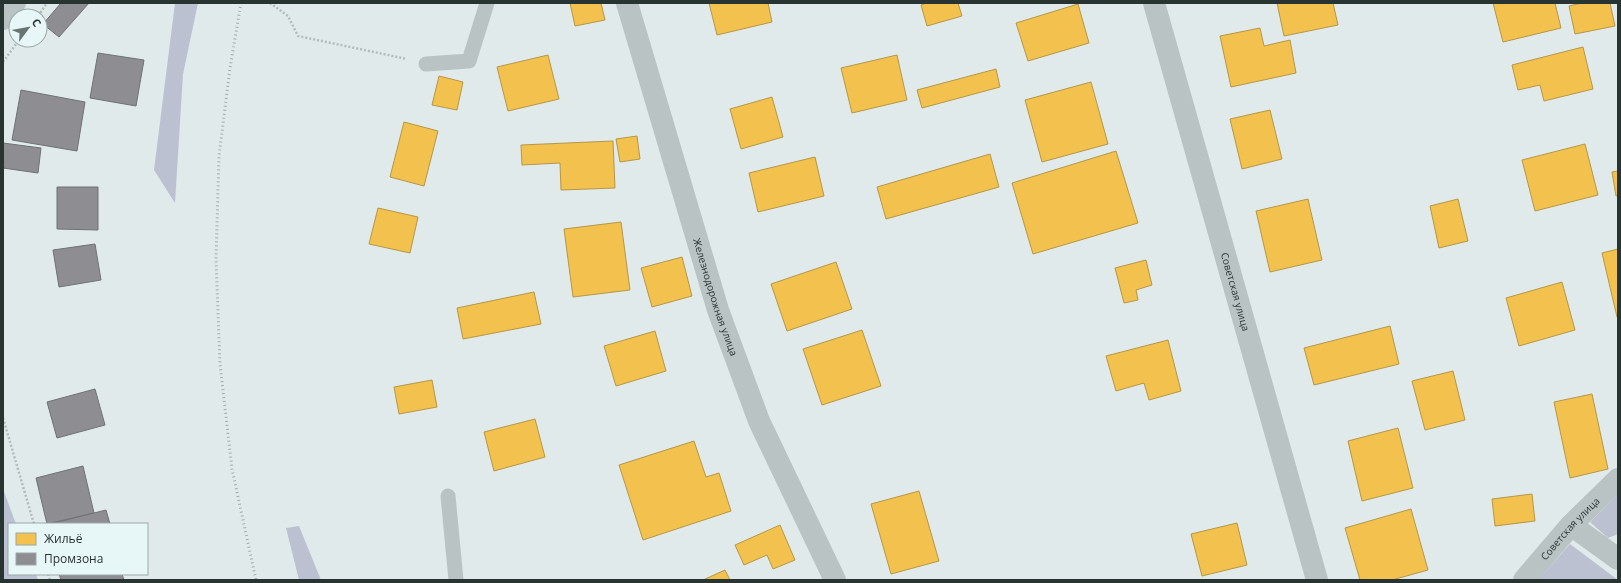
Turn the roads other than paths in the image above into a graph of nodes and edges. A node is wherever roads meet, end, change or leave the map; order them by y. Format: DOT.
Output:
graph roads {
  1 [pos="15,3"];
  2 [pos="487,3"];
  3 [pos="627,3"];
  4 [pos="1154,3"];
  5 [pos="3,18"];
  6 [pos="426,64"];
  7 [pos="1618,479"];
  8 [pos="448,496"];
  9 [pos="1571,525"];
  10 [pos="1618,559"];
  11 [pos="456,580"];
  12 [pos="835,580"];
  13 [pos="1317,580"];
  14 [pos="1524,580"];
  1 -- 5 [label="street"];
  2 -- 6 [label="lane"];
  3 -- 12 [label="street, Железнодорожная улица"];
  4 -- 13 [label="street, Советская улица"];
  7 -- 9 [label="street, Советская улица"];
  8 -- 11 [label="lane"];
  9 -- 10 [label="street"];
  9 -- 14 [label="street, Советская улица"];
}
